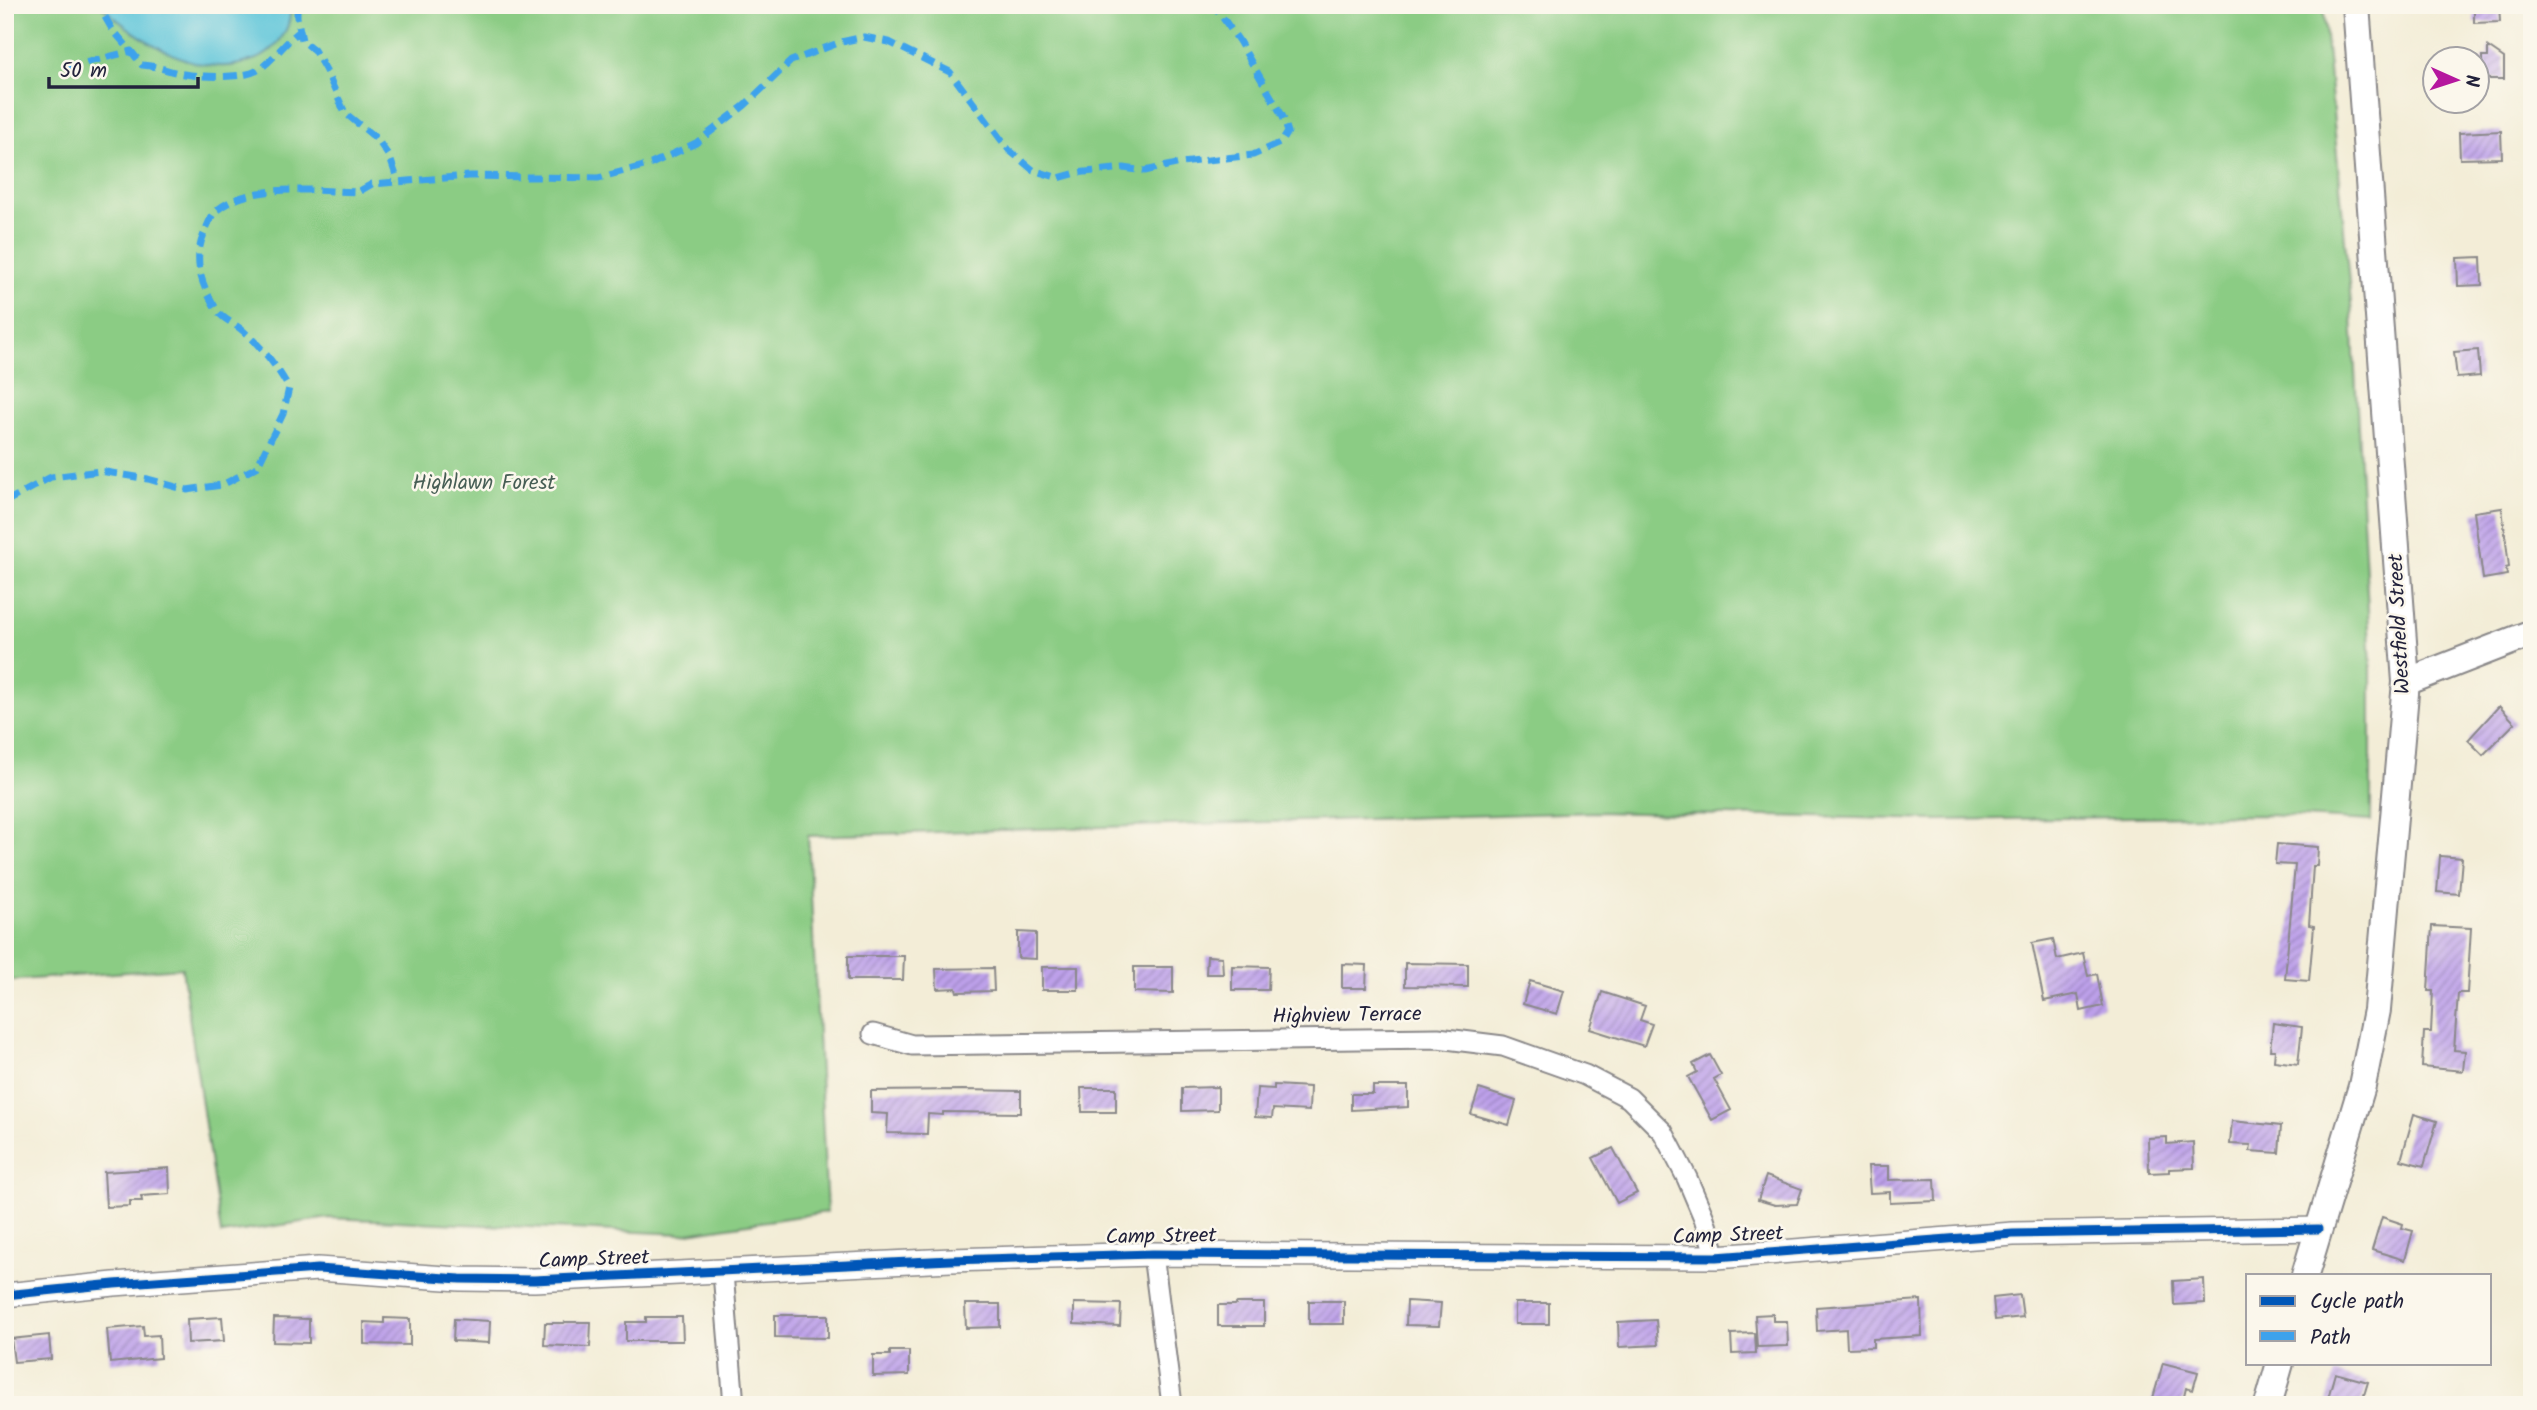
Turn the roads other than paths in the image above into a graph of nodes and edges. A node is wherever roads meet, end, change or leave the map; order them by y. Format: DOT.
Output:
graph roads {
  1 [pos="2356,5"];
  2 [pos="2532,633"];
  3 [pos="2406,682"];
  4 [pos="873,1034"];
  5 [pos="2319,1229"];
  6 [pos="1153,1254"];
  7 [pos="1716,1256"];
  8 [pos="723,1273"];
  9 [pos="2305,1274"];
  10 [pos="5,1295"];
  11 [pos="2280,1364"];
  12 [pos="734,1405"];
  13 [pos="1172,1405"];
  14 [pos="2268,1405"];
  1 -- 3 [label="main road, Westfield Street"];
  2 -- 3 [label="main road"];
  3 -- 5 [label="main road, Westfield Street"];
  4 -- 7 [label="street, Highview Terrace"];
  5 -- 7 [label="street, Camp Street"];
  5 -- 9 [label="main road, Westfield Street"];
  6 -- 7 [label="street, Camp Street"];
  6 -- 8 [label="street, Camp Street"];
  6 -- 13 [label="street"];
  8 -- 10 [label="street, Camp Street"];
  8 -- 12 [label="street"];
  11 -- 14 [label="main road"];
}
